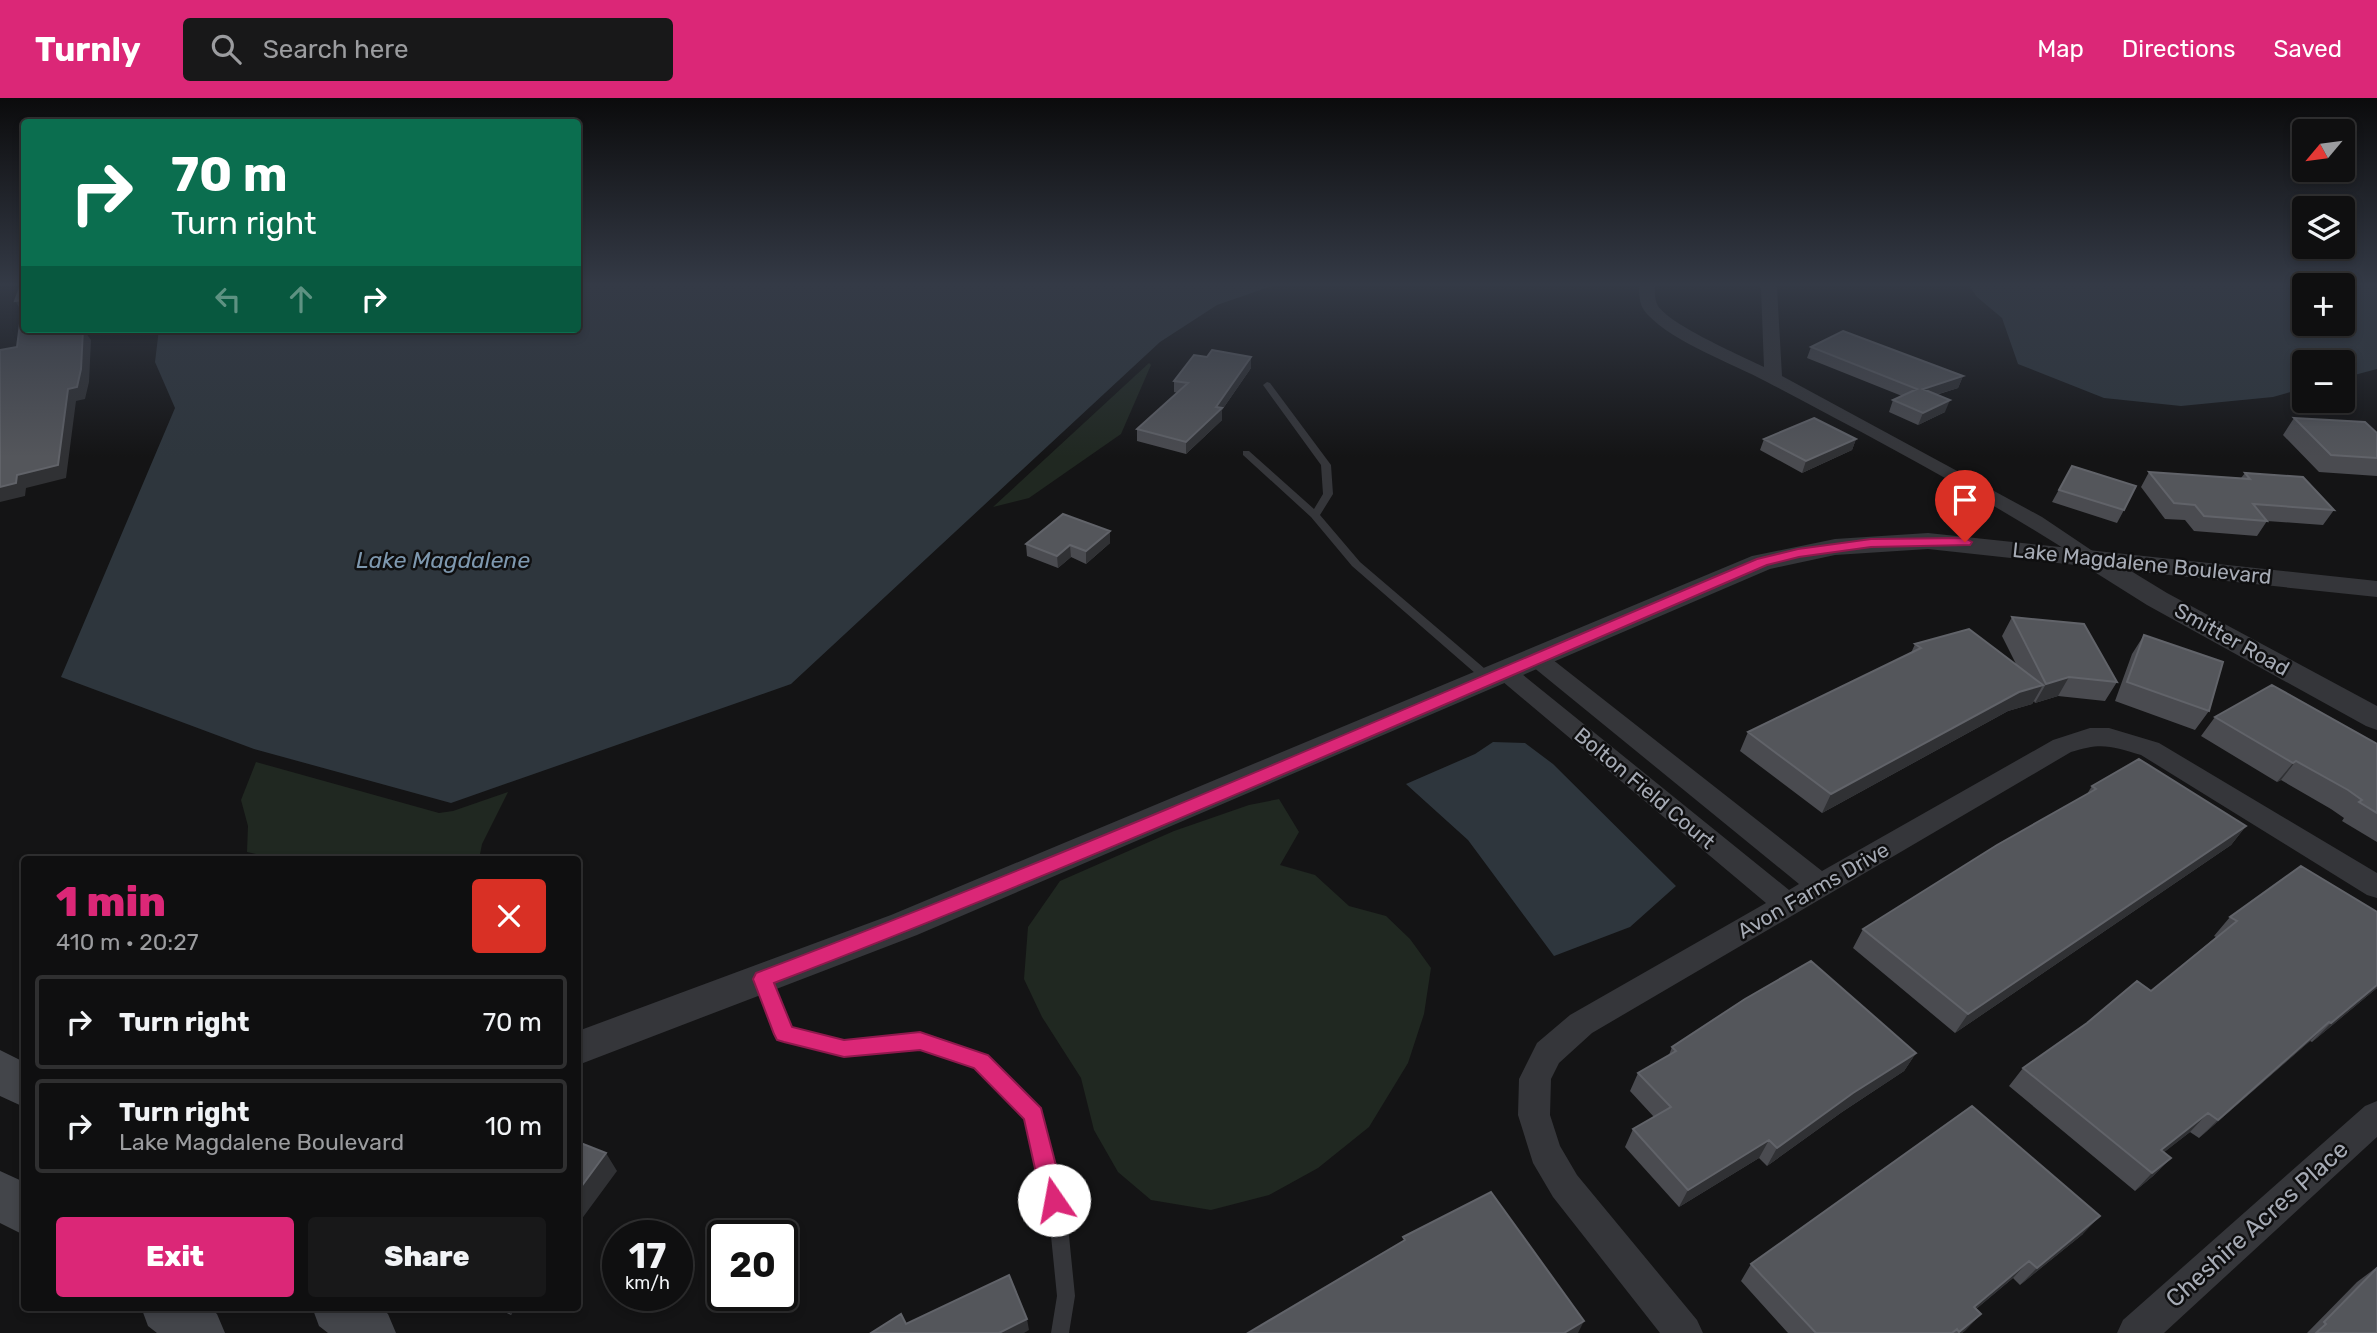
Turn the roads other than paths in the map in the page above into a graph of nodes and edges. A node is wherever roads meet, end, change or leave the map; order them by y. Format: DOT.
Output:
graph roads {
  1 [pos="1701,342"];
  2 [pos="1771,342"];
  3 [pos="1773,378"];
  4 [pos="1267,385"];
  5 [pos="1246,453"];
  6 [pos="1315,515"];
  7 [pos="2089,556"];
  8 [pos="2377,589"];
  9 [pos="1535,657"];
  10 [pos="1495,674"];
  11 [pos="2377,719"];
  12 [pos="1693,784"];
  13 [pos="1660,800"];
  14 [pos="1821,886"];
  15 [pos="2377,887"];
  16 [pos="1787,905"];
  17 [pos="763,979"];
  18 [pos="581,1047"];
  19 [pos="0,1070"];
  20 [pos="21,1085"];
  21 [pos="2377,1116"];
  22 [pos="0,1194"];
  23 [pos="21,1209"];
  24 [pos="172,1311"];
  25 [pos="343,1311"];
  26 [pos="198,1333"];
  27 [pos="369,1333"];
  28 [pos="1060,1333"];
  29 [pos="1684,1333"];
  30 [pos="2137,1333"];
  1 -- 3 [label="street"];
  2 -- 3 [label="street"];
  3 -- 7 [label="street"];
  4 -- 6 [label="lane"];
  5 -- 6 [label="lane"];
  6 -- 10 [label="lane"];
  7 -- 8 [label="street, Lake Magdalene Boulevard"];
  7 -- 9 [label="street, Lake Magdalene Boulevard"];
  7 -- 11 [label="street, Smitter Road"];
  9 -- 10 [label="street, Lake Magdalene Boulevard"];
  9 -- 12 [label="street"];
  10 -- 13 [label="street, Bolton Field Court"];
  10 -- 17 [label="street, Lake Magdalene Boulevard"];
  12 -- 13 [label="street"];
  12 -- 14 [label="street"];
  13 -- 16 [label="street, Bolton Field Court"];
  14 -- 15 [label="street, Avon Farms Drive"];
  14 -- 16 [label="street, Avon Farms Drive"];
  16 -- 29 [label="street, Avon Farms Drive"];
  17 -- 18 [label="street, Lake Magdalene Boulevard"];
  17 -- 28 [label="lane"];
  19 -- 20 [label="main road"];
  21 -- 30 [label="street, Cheshire Acres Place"];
  22 -- 23 [label="main road"];
  24 -- 26 [label="main road"];
  25 -- 27 [label="main road"];
}
